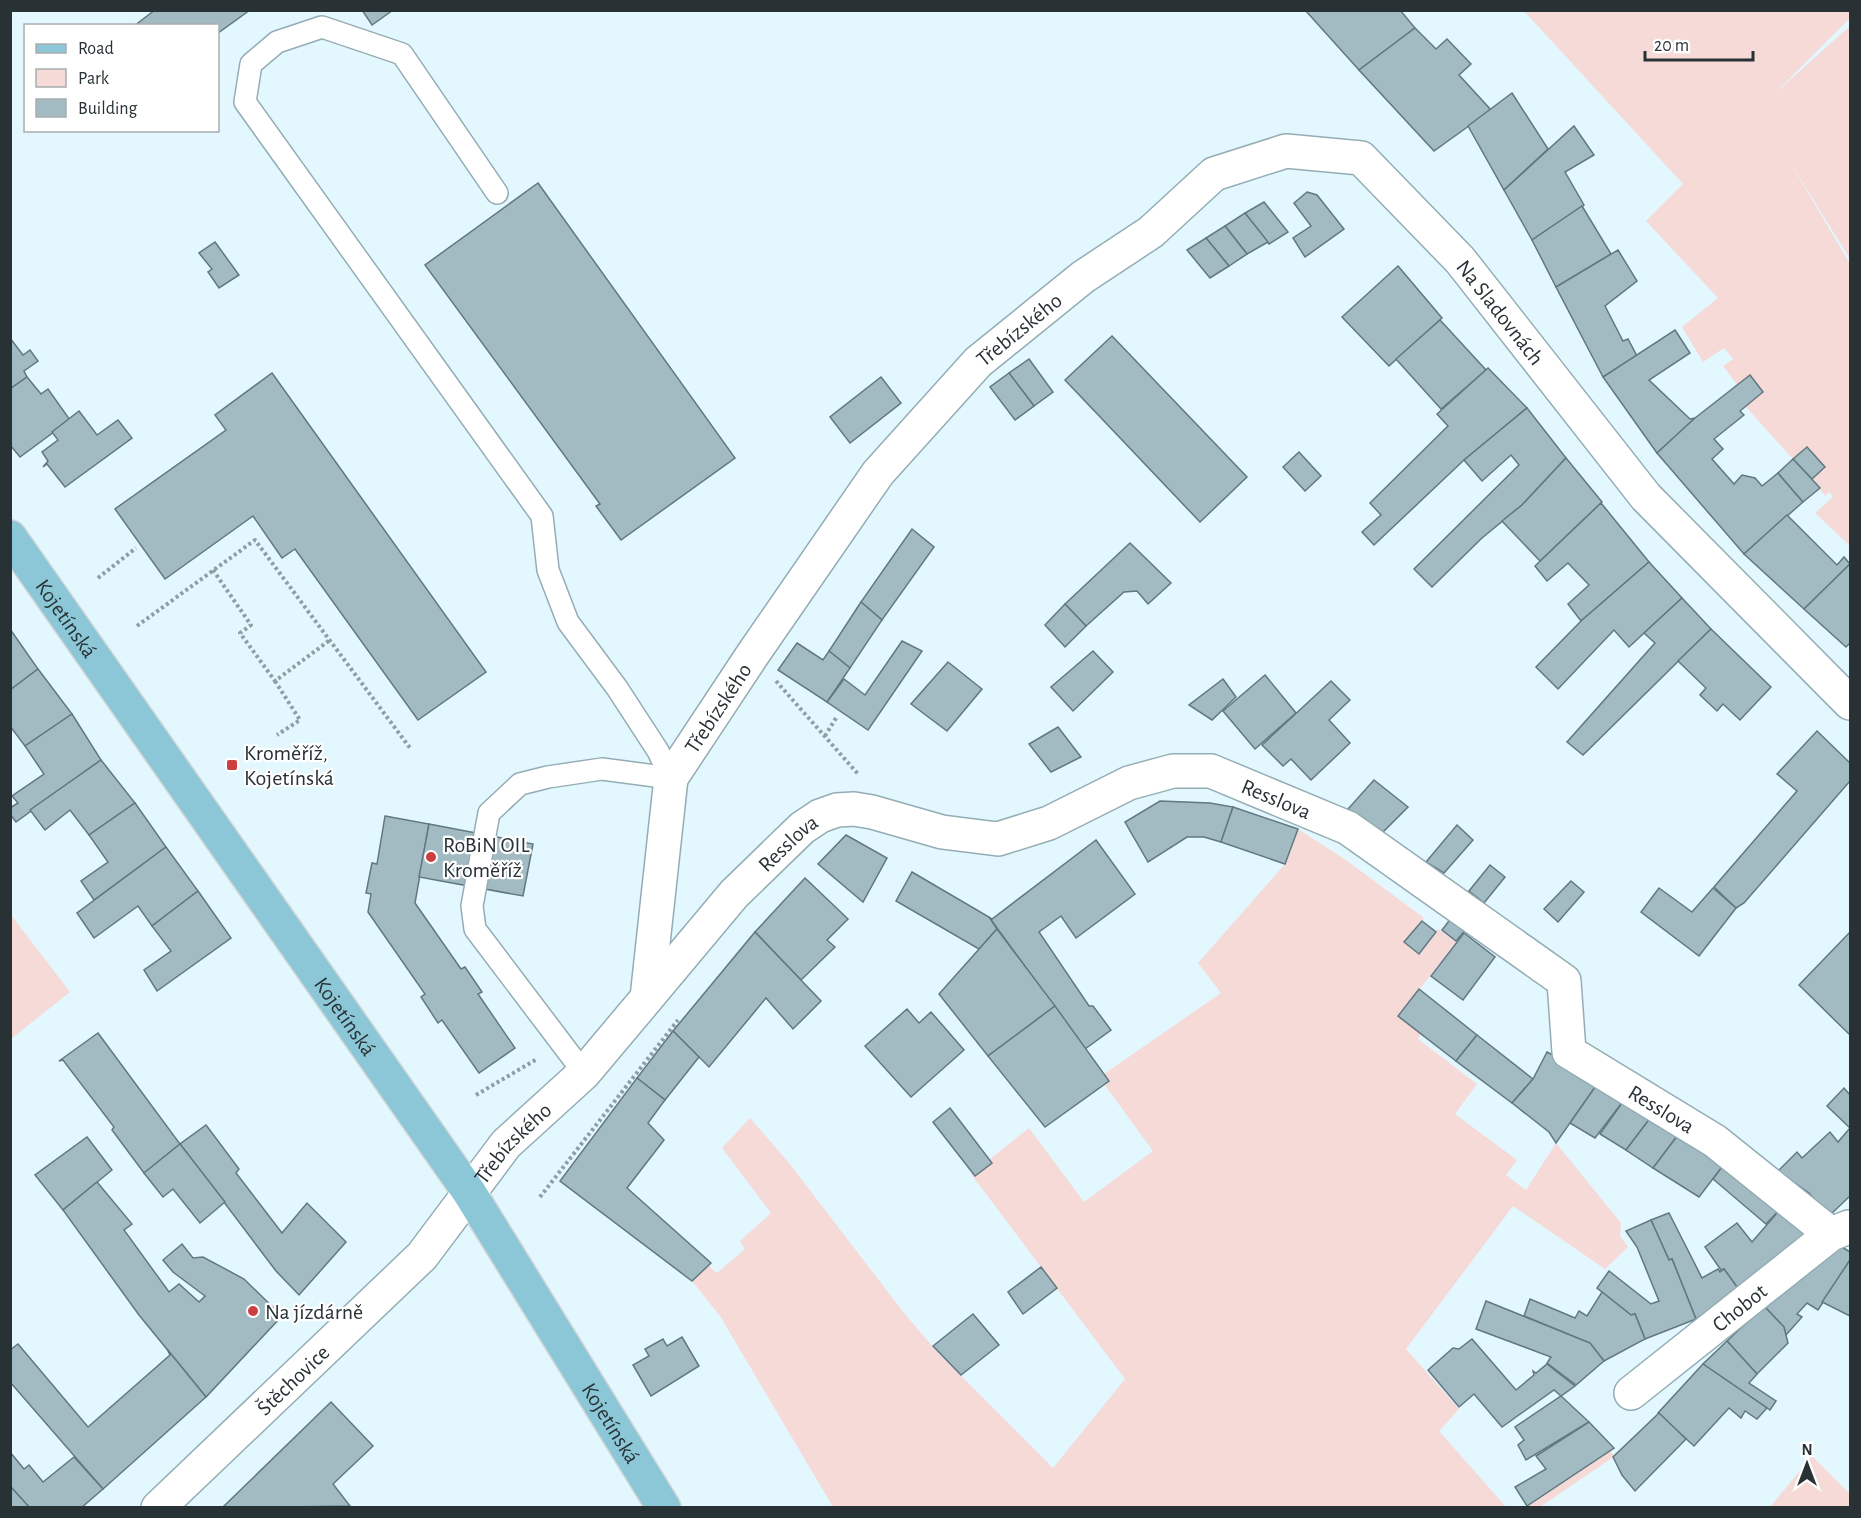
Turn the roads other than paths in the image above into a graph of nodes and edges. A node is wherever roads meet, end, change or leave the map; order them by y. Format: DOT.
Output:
graph roads {
  1 [pos="497,193"];
  2 [pos="1083,277"];
  3 [pos="10,537"];
  4 [pos="1851,703"];
  5 [pos="671,778"];
  6 [pos="646,998"];
  7 [pos="584,1073"];
  8 [pos="469,1192"];
  9 [pos="1841,1230"];
  10 [pos="1632,1393"];
  11 [pos="158,1508"];
  12 [pos="663,1508"];
  1 -- 5 [label="lane"];
  2 -- 4 [label="street, Na Sladovnách"];
  2 -- 5 [label="street, Třebízského"];
  3 -- 8 [label="main road, Kojetínská"];
  5 -- 6 [label="street, Třebízského"];
  5 -- 7 [label="lane"];
  6 -- 7 [label="street, Třebízského"];
  6 -- 9 [label="street, Resslova"];
  7 -- 8 [label="street, Třebízského"];
  8 -- 11 [label="street, Štěchovice"];
  8 -- 12 [label="main road, Kojetínská"];
  9 -- 10 [label="street, Chobot"];
}
